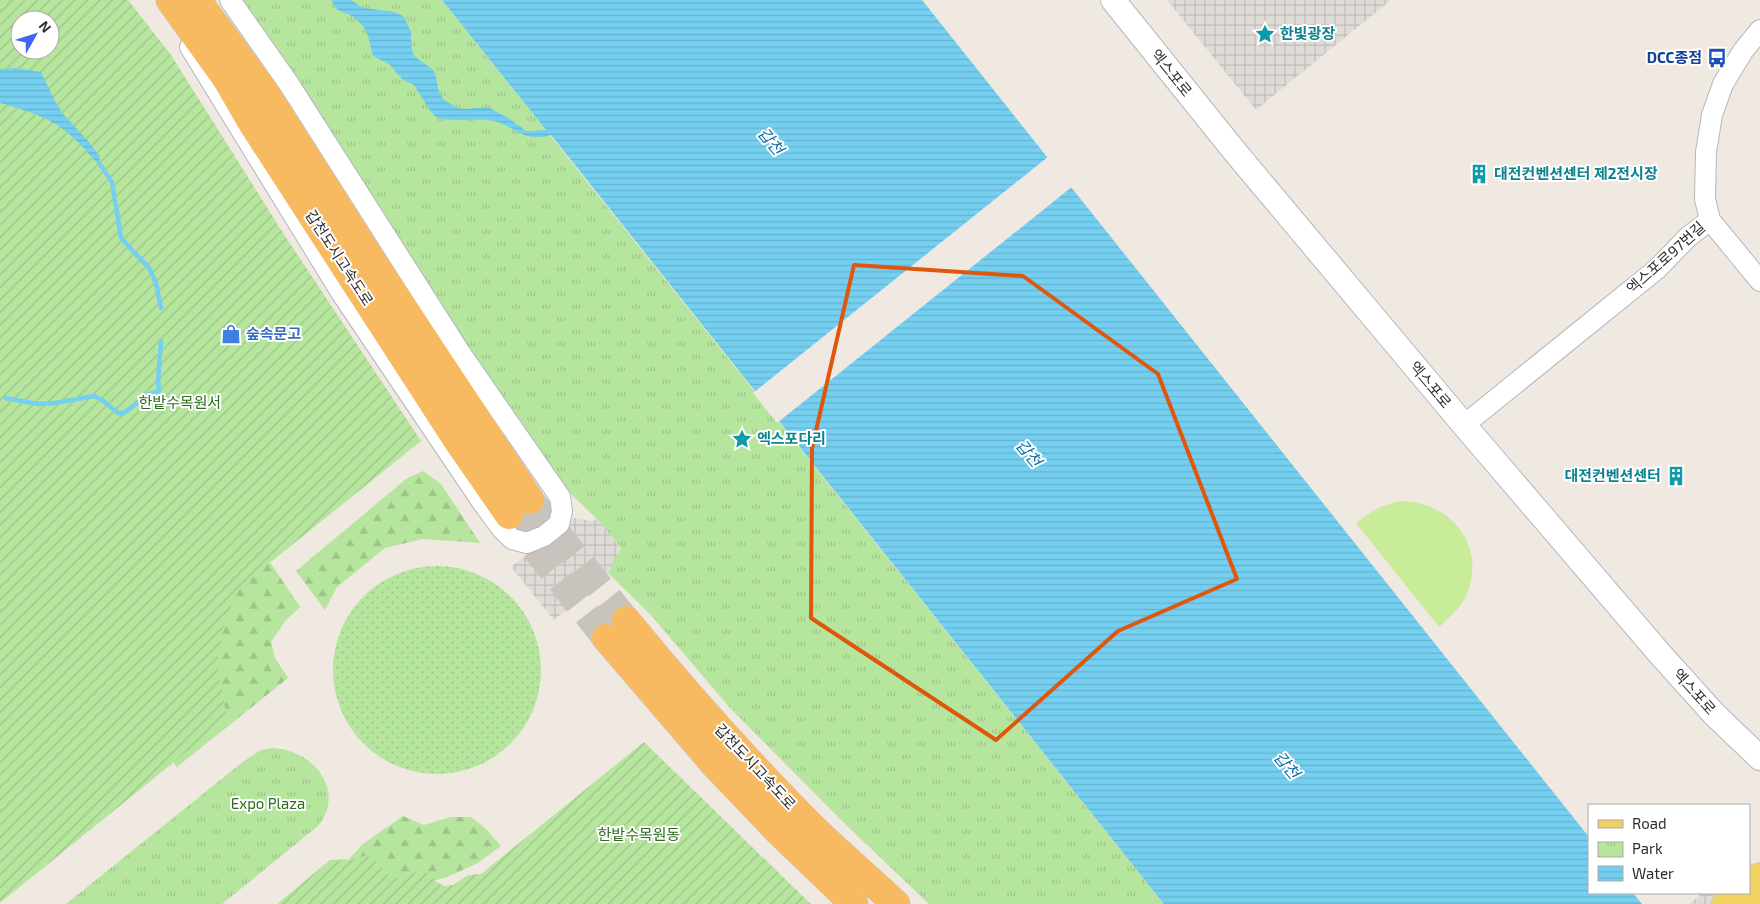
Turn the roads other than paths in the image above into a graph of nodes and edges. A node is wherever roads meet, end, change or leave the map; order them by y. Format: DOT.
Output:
graph roads {
  1 [pos="157,0"];
  2 [pos="170,0"];
  3 [pos="197,0"];
  4 [pos="216,0"];
  5 [pos="230,0"];
  6 [pos="1113,0"];
  7 [pos="1760,30"];
  8 [pos="187,43"];
  9 [pos="264,91"];
  10 [pos="252,123"];
  11 [pos="1710,220"];
  12 [pos="1760,281"];
  13 [pos="1464,425"];
  14 [pos="626,620"];
  15 [pos="606,638"];
  16 [pos="1760,758"];
  17 [pos="1760,876"];
  18 [pos="1750,884"];
  19 [pos="1738,894"];
  20 [pos="1760,901"];
  21 [pos="854,904"];
  22 [pos="896,904"];
  23 [pos="1724,904"];
  24 [pos="1756,904"];
  1 -- 8 [label="highway"];
  2 -- 10 [label="highway, 갑천도시고속도로"];
  3 -- 9 [label="highway, 갑천도시고속도로"];
  4 -- 9 [label="highway"];
  5 -- 8 [label="street"];
  6 -- 13 [label="main road, 엑스포로"];
  7 -- 11 [label="street, 엑스포로97번길"];
  8 -- 10 [label="highway"];
  9 -- 10 [label="highway, 갑천도시고속도로"];
  11 -- 12 [label="street"];
  11 -- 13 [label="street, 엑스포로97번길"];
  13 -- 16 [label="main road, 엑스포로"];
  14 -- 22 [label="highway, 갑천도시고속도로"];
  15 -- 21 [label="highway, 갑천도시고속도로"];
  17 -- 18 [label="main road"];
  19 -- 23 [label="main road"];
  20 -- 24 [label="main road"];
}
